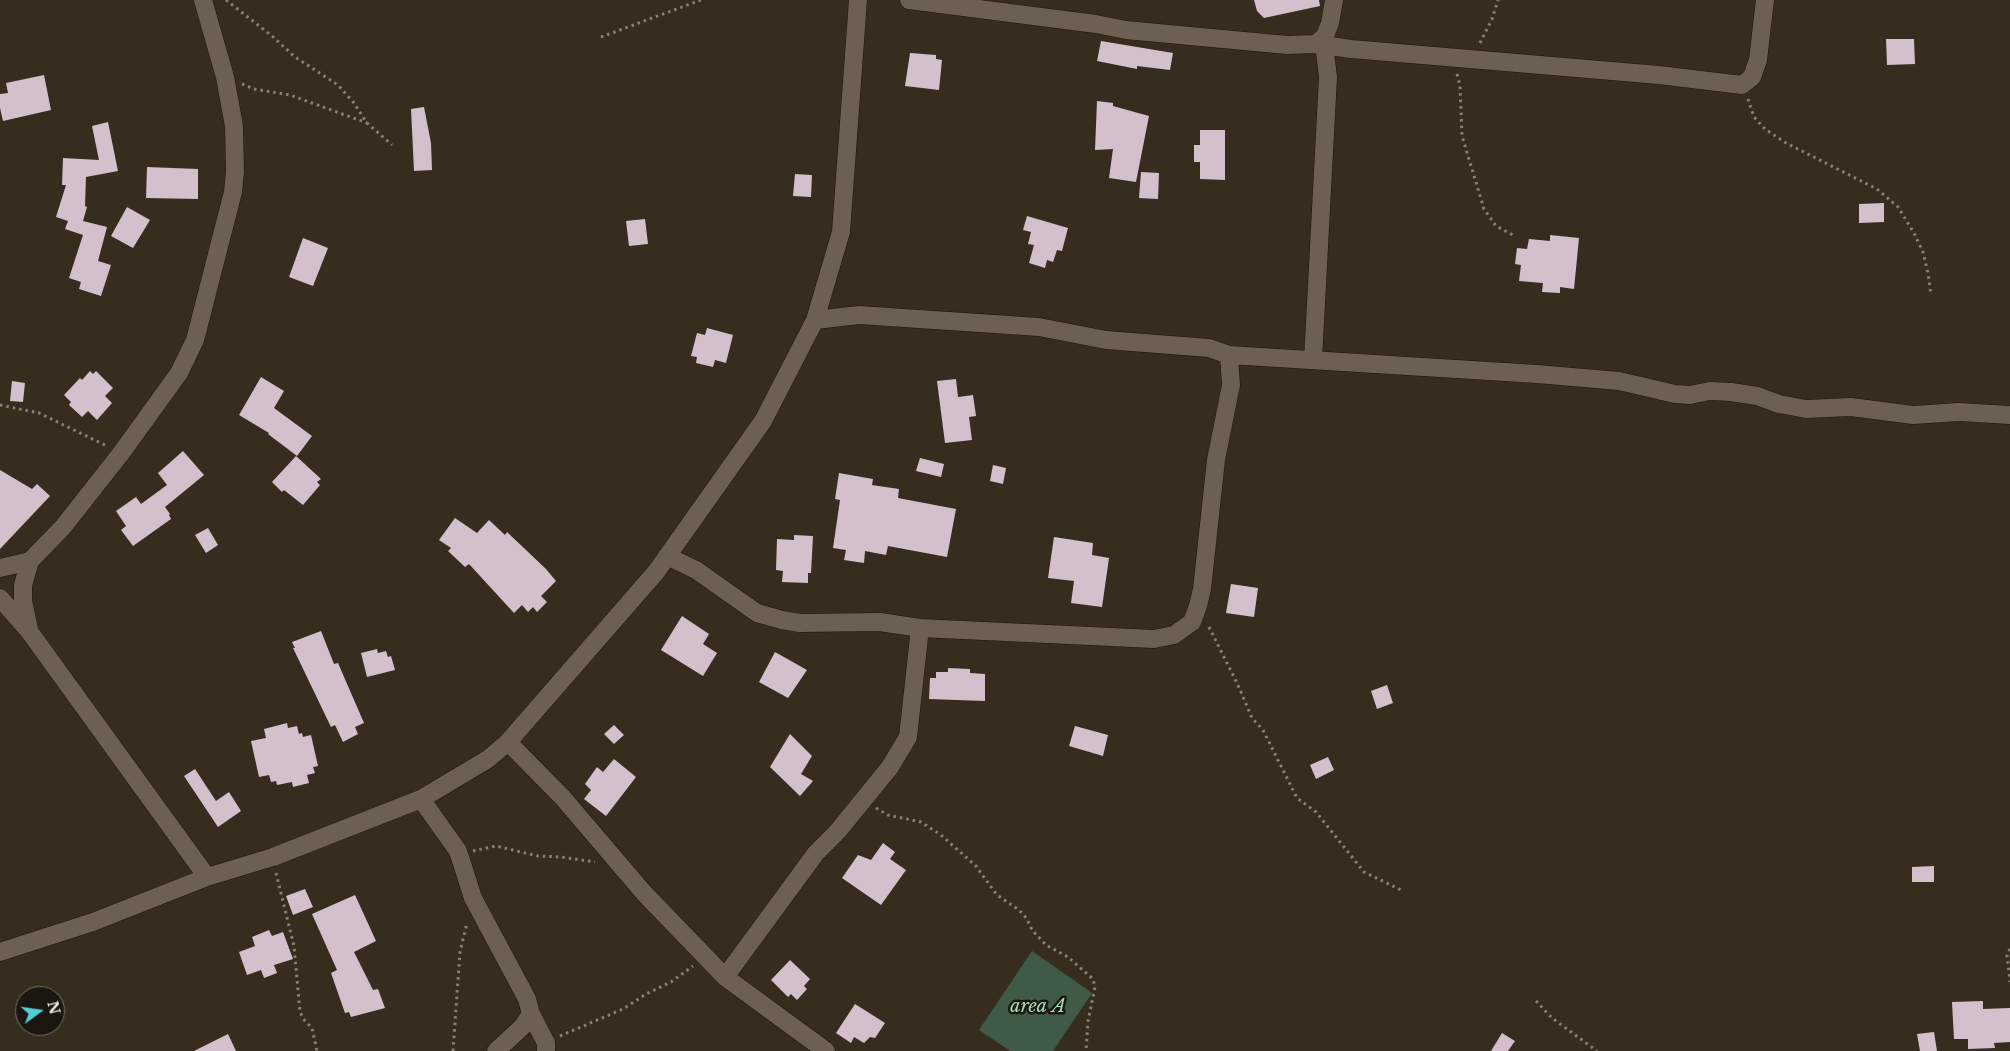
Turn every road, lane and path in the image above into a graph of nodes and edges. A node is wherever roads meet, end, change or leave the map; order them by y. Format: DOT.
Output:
graph roads {
  1 [pos="203,0"];
  2 [pos="226,0"];
  3 [pos="701,0"];
  4 [pos="858,0"];
  5 [pos="909,0"];
  6 [pos="1334,0"];
  7 [pos="1498,0"];
  8 [pos="1765,0"];
  9 [pos="600,37"];
  10 [pos="1320,45"];
  11 [pos="1443,57"];
  12 [pos="1473,60"];
  13 [pos="225,77"];
  14 [pos="1742,85"];
  15 [pos="367,123"];
  16 [pos="392,145"];
  17 [pos="1514,235"];
  18 [pos="1931,295"];
  19 [pos="815,320"];
  20 [pos="1229,354"];
  21 [pos="1312,360"];
  22 [pos="0,405"];
  23 [pos="2010,415"];
  24 [pos="122,452"];
  25 [pos="667,556"];
  26 [pos="30,561"];
  27 [pos="0,568"];
  28 [pos="0,598"];
  29 [pos="1198,606"];
  30 [pos="920,628"];
  31 [pos="29,631"];
  32 [pos="508,742"];
  33 [pos="421,799"];
  34 [pos="863,800"];
  35 [pos="458,851"];
  36 [pos="273,858"];
  37 [pos="622,867"];
  38 [pos="207,877"];
  39 [pos="1401,890"];
  40 [pos="473,898"];
  41 [pos="2010,949"];
  42 [pos="0,952"];
  43 [pos="706,958"];
  44 [pos="725,977"];
  45 [pos="2010,982"];
  46 [pos="1536,1002"];
  47 [pos="531,1014"];
  48 [pos="546,1047"];
  49 [pos="317,1051"];
  50 [pos="454,1051"];
  51 [pos="496,1051"];
  52 [pos="826,1051"];
  53 [pos="1086,1051"];
  54 [pos="1597,1051"];
  1 -- 13 [label="street"];
  2 -- 15 [label="path"];
  3 -- 9 [label="path"];
  4 -- 19 [label="street"];
  5 -- 10 [label="street"];
  6 -- 10 [label="street"];
  7 -- 12 [label="path"];
  8 -- 14 [label="street"];
  10 -- 11 [label="street"];
  10 -- 21 [label="street"];
  11 -- 12 [label="street"];
  11 -- 17 [label="path"];
  12 -- 14 [label="street"];
  13 -- 15 [label="path"];
  13 -- 24 [label="street"];
  14 -- 18 [label="path"];
  15 -- 16 [label="path"];
  19 -- 20 [label="street"];
  19 -- 25 [label="street"];
  20 -- 21 [label="street"];
  20 -- 29 [label="street"];
  21 -- 23 [label="street"];
  22 -- 24 [label="path"];
  24 -- 26 [label="street"];
  25 -- 30 [label="street"];
  25 -- 32 [label="street"];
  26 -- 27 [label="street"];
  26 -- 31 [label="street"];
  28 -- 31 [label="street"];
  29 -- 30 [label="street"];
  29 -- 39 [label="path"];
  30 -- 34 [label="street"];
  31 -- 38 [label="street"];
  32 -- 33 [label="street"];
  32 -- 37 [label="street"];
  33 -- 35 [label="street"];
  33 -- 36 [label="street"];
  34 -- 44 [label="street"];
  34 -- 53 [label="path"];
  35 -- 37 [label="path"];
  35 -- 40 [label="street"];
  36 -- 38 [label="street"];
  36 -- 49 [label="path"];
  37 -- 43 [label="street"];
  38 -- 42 [label="street"];
  40 -- 47 [label="street"];
  40 -- 50 [label="path"];
  41 -- 45 [label="path"];
  43 -- 44 [label="street"];
  43 -- 48 [label="path"];
  44 -- 52 [label="street"];
  46 -- 54 [label="path"];
  47 -- 48 [label="street"];
  47 -- 51 [label="street"];
}
